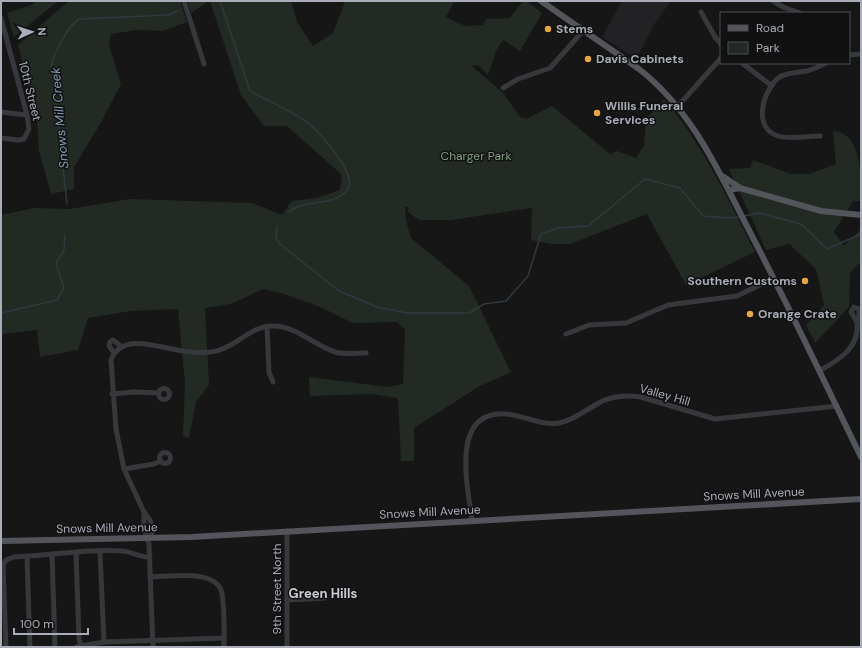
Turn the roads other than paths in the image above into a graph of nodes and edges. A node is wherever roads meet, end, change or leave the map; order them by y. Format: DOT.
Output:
graph roads {
  1 [pos="184,1"];
  2 [pos="541,1"];
  3 [pos="773,1"];
  4 [pos="701,12"];
  5 [pos="797,12"];
  6 [pos="1,18"];
  7 [pos="583,31"];
  8 [pos="720,43"];
  9 [pos="861,54"];
  10 [pos="850,55"];
  11 [pos="720,59"];
  12 [pos="204,64"];
  13 [pos="743,64"];
  14 [pos="820,65"];
  15 [pos="772,86"];
  16 [pos="504,88"];
  17 [pos="678,106"];
  18 [pos="1,112"];
  19 [pos="27,115"];
  20 [pos="820,136"];
  21 [pos="1,138"];
  22 [pos="721,175"];
  23 [pos="740,188"];
  24 [pos="729,190"];
  25 [pos="861,215"];
  26 [pos="774,278"];
  27 [pos="857,322"];
  28 [pos="267,326"];
  29 [pos="566,334"];
  30 [pos="122,347"];
  31 [pos="114,353"];
  32 [pos="366,353"];
  33 [pos="819,371"];
  34 [pos="273,382"];
  35 [pos="159,393"];
  36 [pos="112,394"];
  37 [pos="837,406"];
  38 [pos="861,457"];
  39 [pos="161,461"];
  40 [pos="124,469"];
  41 [pos="861,499"];
  42 [pos="472,520"];
  43 [pos="287,531"];
  44 [pos="149,538"];
  45 [pos="1,541"];
  46 [pos="76,552"];
  47 [pos="100,552"];
  48 [pos="52,554"];
  49 [pos="27,557"];
  50 [pos="150,557"];
  51 [pos="150,577"];
  52 [pos="325,598"];
  53 [pos="287,600"];
  54 [pos="224,638"];
  55 [pos="152,639"];
  56 [pos="104,642"];
  57 [pos="79,646"];
  58 [pos="6,647"];
  59 [pos="30,647"];
  60 [pos="55,647"];
  61 [pos="153,647"];
  62 [pos="224,647"];
  63 [pos="288,647"];
  1 -- 12 [label="street"];
  2 -- 7 [label="main road"];
  3 -- 5 [label="street"];
  4 -- 8 [label="street"];
  6 -- 19 [label="street, 10th Street"];
  7 -- 16 [label="street"];
  7 -- 17 [label="main road"];
  9 -- 10 [label="street"];
  11 -- 17 [label="street"];
  13 -- 15 [label="street"];
  14 -- 15 [label="street"];
  15 -- 20 [label="street"];
  17 -- 22 [label="main road"];
  18 -- 19 [label="street"];
  19 -- 21 [label="street, 10th Street"];
  22 -- 23 [label="main road"];
  22 -- 24 [label="main road"];
  23 -- 24 [label="main road"];
  23 -- 25 [label="main road"];
  24 -- 26 [label="main road"];
  26 -- 29 [label="street"];
  26 -- 33 [label="main road"];
  27 -- 33 [label="street"];
  28 -- 30 [label="street"];
  28 -- 32 [label="street"];
  28 -- 34 [label="street"];
  30 -- 31 [label="street"];
  30 -- 31 [label="street"];
  31 -- 36 [label="street"];
  33 -- 37 [label="main road"];
  35 -- 36 [label="street"];
  36 -- 40 [label="street"];
  37 -- 38 [label="main road"];
  37 -- 42 [label="street, Valley Hill"];
  39 -- 40 [label="street"];
  40 -- 44 [label="street"];
  41 -- 42 [label="main road, Snows Mill Avenue"];
  42 -- 43 [label="main road, Snows Mill Avenue"];
  43 -- 44 [label="main road, Snows Mill Avenue"];
  43 -- 53 [label="street, 9th Street North"];
  44 -- 45 [label="main road, Snows Mill Avenue"];
  44 -- 50 [label="street"];
  46 -- 47 [label="street"];
  46 -- 48 [label="street"];
  46 -- 57 [label="street"];
  47 -- 50 [label="street"];
  47 -- 56 [label="street"];
  48 -- 49 [label="street"];
  48 -- 60 [label="street"];
  49 -- 58 [label="street"];
  49 -- 59 [label="street"];
  50 -- 51 [label="street"];
  51 -- 54 [label="street"];
  51 -- 55 [label="street"];
  52 -- 53 [label="street"];
  53 -- 63 [label="street, 9th Street North"];
  54 -- 55 [label="street"];
  54 -- 62 [label="street"];
  55 -- 56 [label="street"];
  55 -- 61 [label="street"];
  56 -- 57 [label="street"];
}
